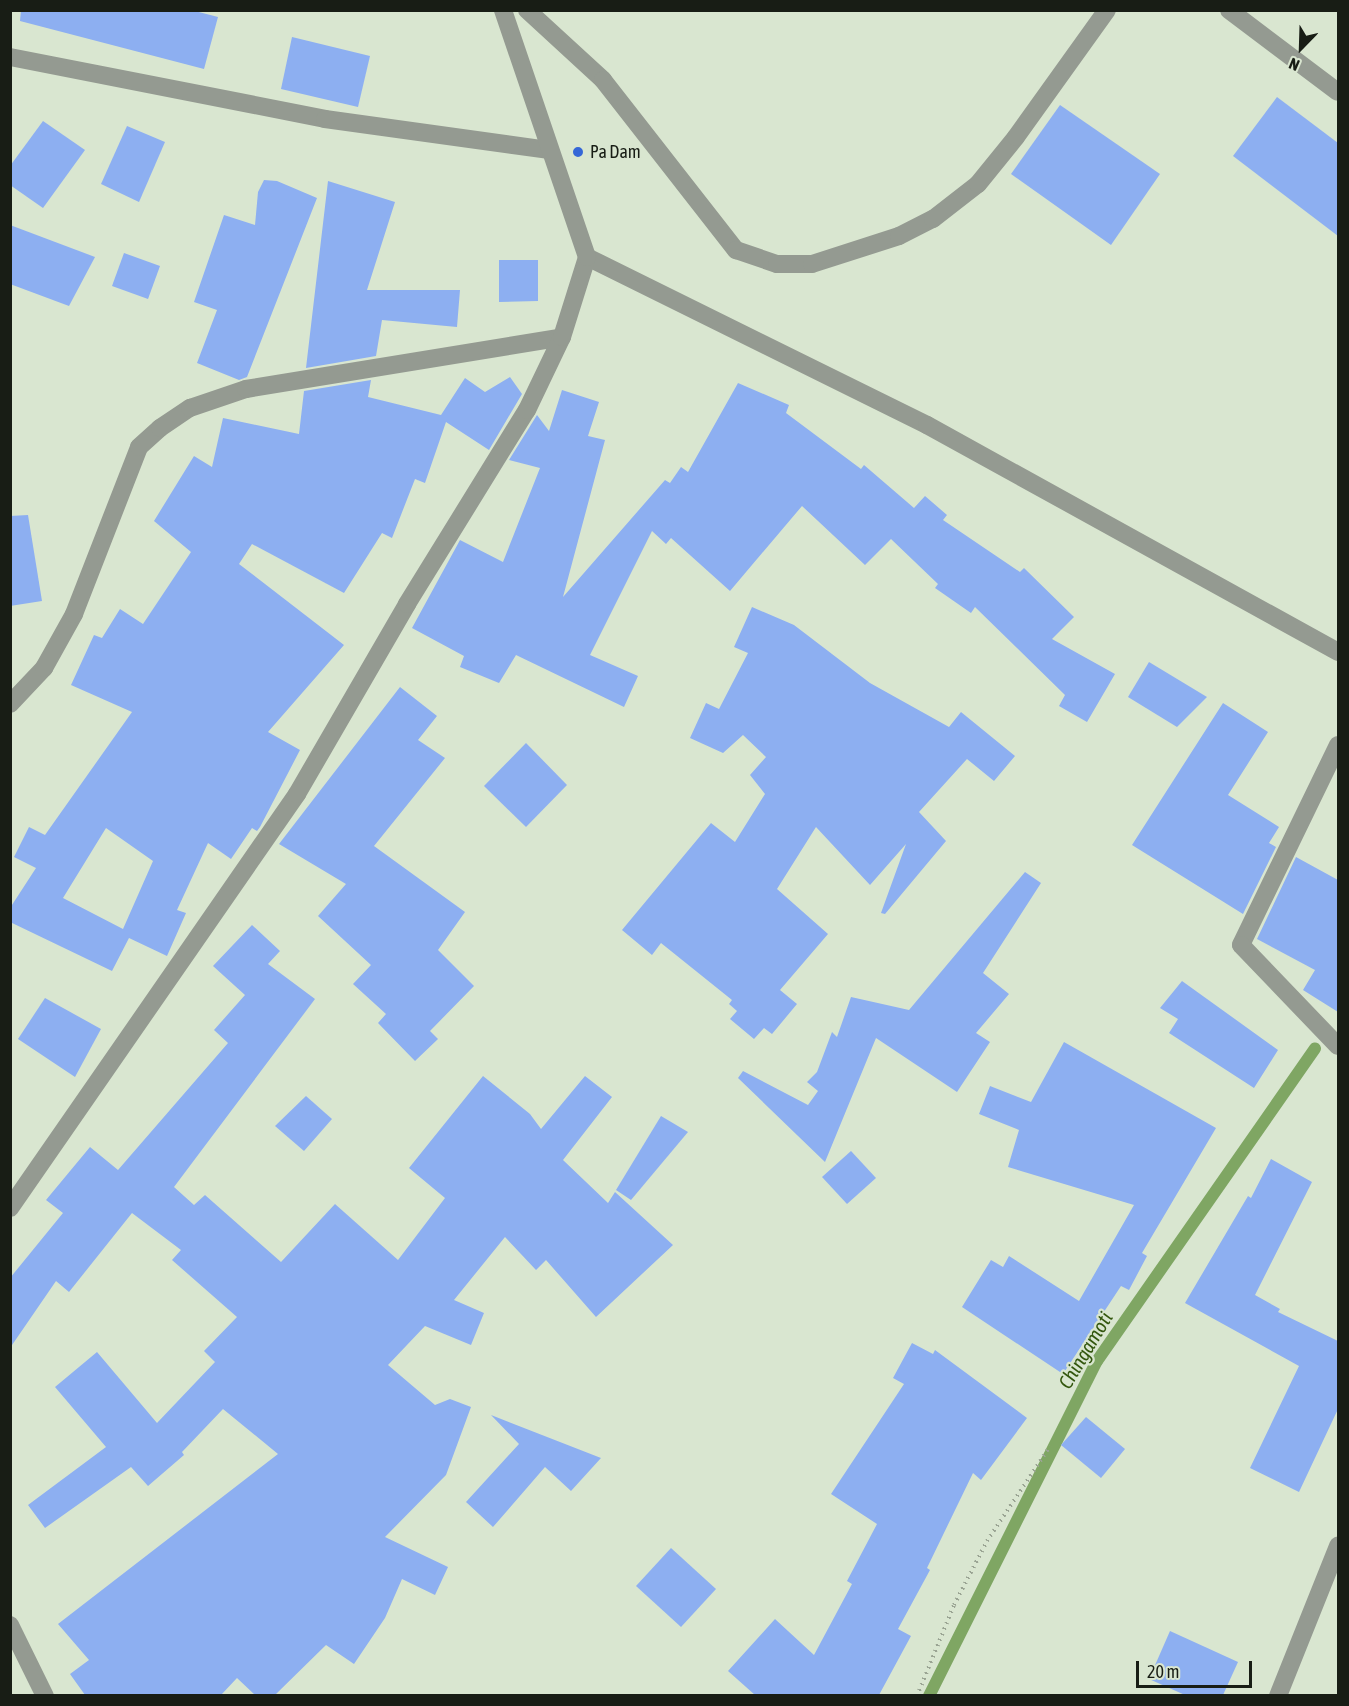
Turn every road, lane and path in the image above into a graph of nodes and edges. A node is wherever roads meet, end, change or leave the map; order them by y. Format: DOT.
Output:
graph roads {
  1 [pos="503,10"];
  2 [pos="527,10"];
  3 [pos="1107,10"];
  4 [pos="1229,10"];
  5 [pos="10,57"];
  6 [pos="1338,92"];
  7 [pos="549,150"];
  8 [pos="587,257"];
  9 [pos="562,337"];
  10 [pos="1338,652"];
  11 [pos="10,704"];
  12 [pos="1338,745"];
  13 [pos="1338,1046"];
  14 [pos="10,1208"];
  15 [pos="1050,1446"];
  16 [pos="1338,1546"];
  17 [pos="10,1625"];
  18 [pos="45,1695"];
  19 [pos="917,1695"];
  20 [pos="1278,1695"];
  1 -- 7 [label="street"];
  2 -- 3 [label="street"];
  4 -- 6 [label="street"];
  5 -- 7 [label="street"];
  7 -- 8 [label="street"];
  8 -- 9 [label="street"];
  8 -- 10 [label="street"];
  9 -- 11 [label="street"];
  9 -- 14 [label="street"];
  12 -- 13 [label="street"];
  15 -- 19 [label="path"];
  16 -- 20 [label="street"];
  17 -- 18 [label="street"];
}
